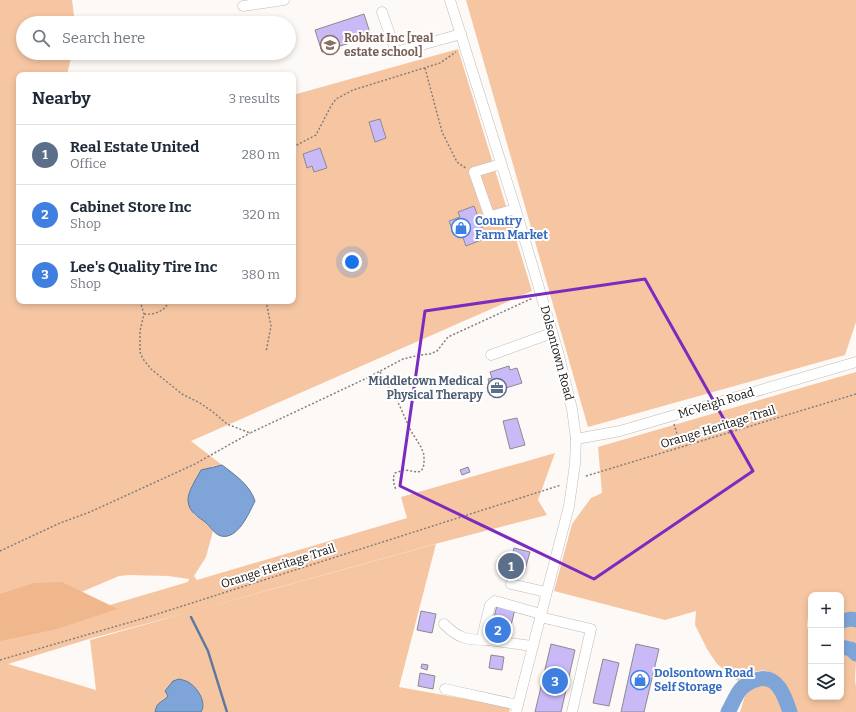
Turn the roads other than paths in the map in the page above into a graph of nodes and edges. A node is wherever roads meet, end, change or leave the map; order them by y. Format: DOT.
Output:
graph roads {
  1 [pos="284,0"];
  2 [pos="450,0"];
  3 [pos="243,6"];
  4 [pos="382,12"];
  5 [pos="461,34"];
  6 [pos="501,164"];
  7 [pos="515,209"];
  8 [pos="552,333"];
  9 [pos="491,355"];
  10 [pos="856,362"];
  11 [pos="576,439"];
  12 [pos="511,584"];
  13 [pos="546,592"];
  14 [pos="540,615"];
  15 [pos="444,624"];
  16 [pos="488,640"];
  17 [pos="532,646"];
  18 [pos="445,689"];
  19 [pos="517,709"];
  20 [pos="572,712"];
  1 -- 3 [label="street"];
  2 -- 5 [label="street, Dolsontown Road"];
  4 -- 5 [label="street"];
  5 -- 6 [label="street, Dolsontown Road"];
  6 -- 7 [label="street, Dolsontown Road"];
  6 -- 7 [label="street"];
  7 -- 8 [label="street, Dolsontown Road"];
  8 -- 9 [label="street"];
  8 -- 11 [label="street, Dolsontown Road"];
  10 -- 11 [label="street, McVeigh Road"];
  11 -- 13 [label="street, Dolsontown Road"];
  12 -- 13 [label="street"];
  13 -- 14 [label="street, Dolsontown Road"];
  14 -- 16 [label="street"];
  14 -- 17 [label="street, Dolsontown Road"];
  14 -- 20 [label="street"];
  15 -- 16 [label="street"];
  16 -- 17 [label="street"];
  17 -- 19 [label="street, Dolsontown Road"];
  18 -- 19 [label="street"];
}
